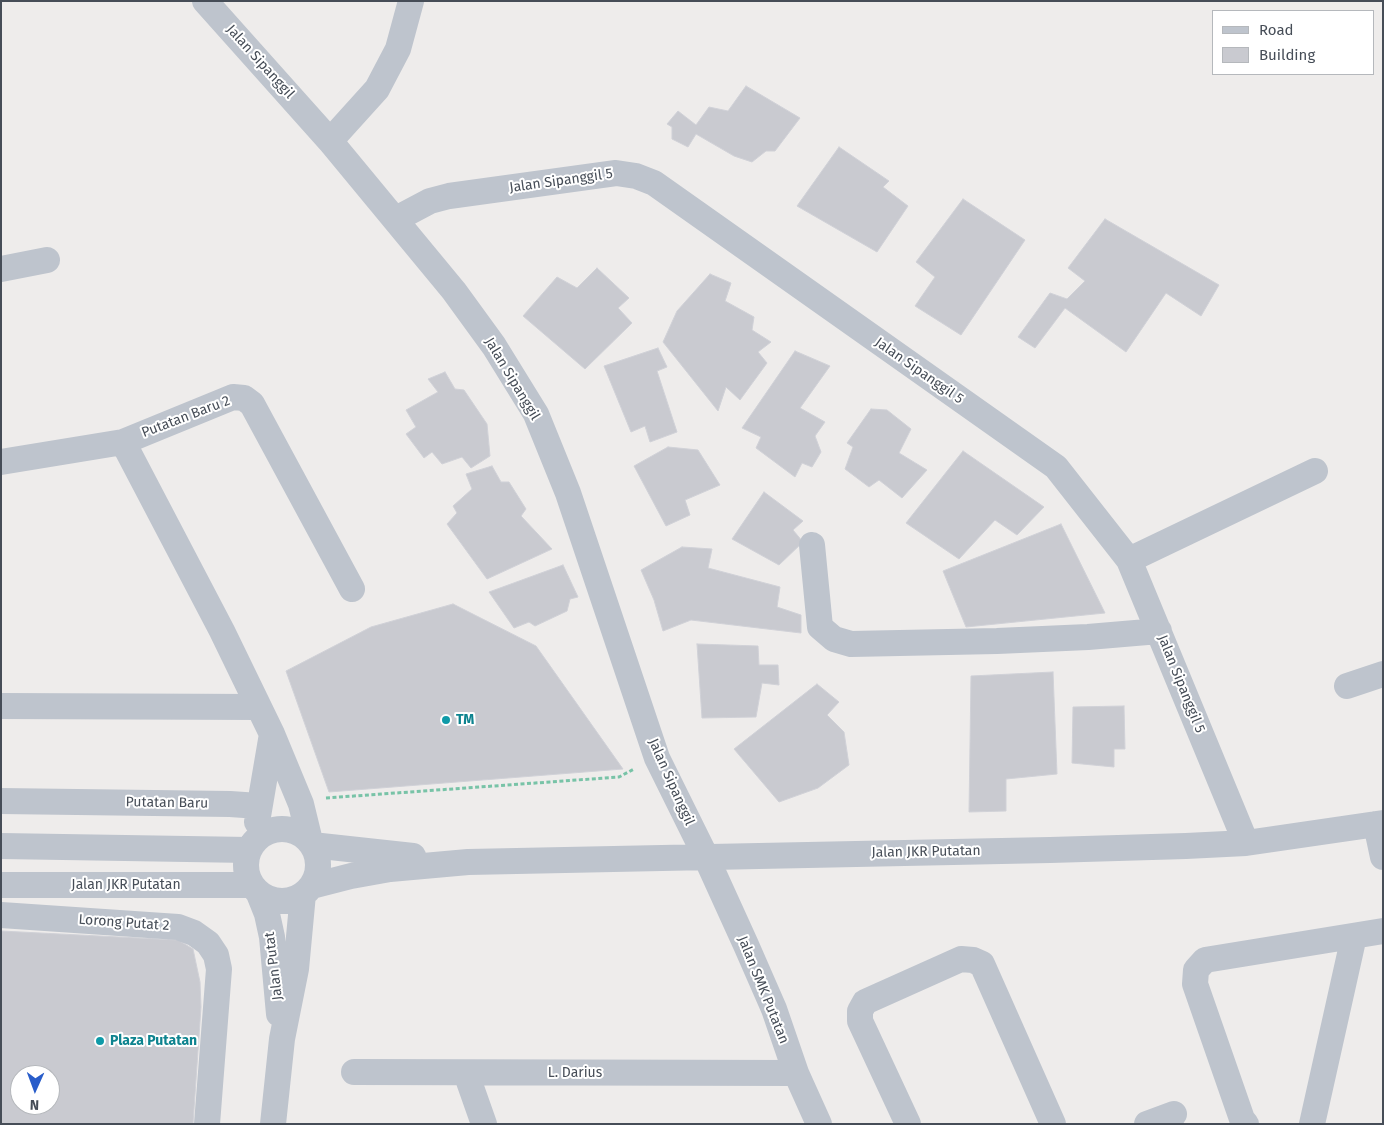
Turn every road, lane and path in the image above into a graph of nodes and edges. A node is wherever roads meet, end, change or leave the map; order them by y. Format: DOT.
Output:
graph roads {
  1 [pos="205,1"];
  2 [pos="412,1"];
  3 [pos="330,141"];
  4 [pos="396,219"];
  5 [pos="47,260"];
  6 [pos="1,269"];
  7 [pos="123,442"];
  8 [pos="1,462"];
  9 [pos="1315,471"];
  10 [pos="812,545"];
  11 [pos="1129,560"];
  12 [pos="352,589"];
  13 [pos="1159,630"];
  14 [pos="1383,674"];
  15 [pos="1347,686"];
  16 [pos="1,706"];
  17 [pos="258,707"];
  18 [pos="272,734"];
  19 [pos="657,758"];
  20 [pos="1,801"];
  21 [pos="301,804"];
  22 [pos="259,806"];
  23 [pos="1379,823"];
  24 [pos="311,843"];
  25 [pos="1246,843"];
  26 [pos="252,845"];
  27 [pos="1,846"];
  28 [pos="706,856"];
  29 [pos="1383,857"];
  30 [pos="468,862"];
  31 [pos="1,885"];
  32 [pos="255,889"];
  33 [pos="307,890"];
  34 [pos="1,915"];
  35 [pos="1383,931"];
  36 [pos="1354,936"];
  37 [pos="282,1039"];
  38 [pos="354,1072"];
  39 [pos="466,1073"];
  40 [pos="796,1073"];
  41 [pos="1174,1114"];
  42 [pos="207,1124"];
  43 [pos="273,1124"];
  44 [pos="484,1124"];
  45 [pos="819,1124"];
  46 [pos="908,1124"];
  47 [pos="1053,1124"];
  48 [pos="1147,1124"];
  49 [pos="1246,1124"];
  50 [pos="1312,1124"];
  1 -- 3 [label="street, Jalan Sipanggil"];
  2 -- 3 [label="street"];
  3 -- 4 [label="street, Jalan Sipanggil"];
  4 -- 11 [label="street, Jalan Sipanggil 5"];
  4 -- 19 [label="street, Jalan Sipanggil"];
  5 -- 6 [label="street"];
  7 -- 8 [label="street, Putatan Baru 2"];
  7 -- 12 [label="street, Putatan Baru 2"];
  7 -- 17 [label="street"];
  9 -- 11 [label="street"];
  10 -- 13 [label="street"];
  11 -- 13 [label="street, Jalan Sipanggil 5"];
  13 -- 25 [label="street, Jalan Sipanggil 5"];
  14 -- 15 [label="street"];
  16 -- 17 [label="street"];
  17 -- 18 [label="street"];
  18 -- 21 [label="street"];
  18 -- 22 [label="street"];
  19 -- 21 [label="path"];
  19 -- 28 [label="street, Jalan Sipanggil"];
  20 -- 22 [label="street, Putatan Baru"];
  21 -- 24 [label="street"];
  22 -- 26 [label="street"];
  23 -- 25 [label="street, Jalan JKR Putatan"];
  23 -- 29 [label="street"];
  24 -- 26 [label="street, Jalan JKR Putatan"];
  24 -- 30 [label="street, Jalan JKR Putatan"];
  24 -- 33 [label="street"];
  25 -- 28 [label="street, Jalan JKR Putatan"];
  26 -- 27 [label="street, Jalan JKR Putatan"];
  26 -- 32 [label="street"];
  28 -- 30 [label="street, Jalan JKR Putatan"];
  28 -- 40 [label="street, Jalan SMK Putatan"];
  30 -- 33 [label="street, Jalan JKR Putatan"];
  31 -- 32 [label="street, Jalan JKR Putatan"];
  32 -- 33 [label="street, Jalan JKR Putatan"];
  32 -- 37 [label="street, Jalan Putat"];
  33 -- 37 [label="street, Jalan Putat"];
  34 -- 42 [label="street, Lorong Putat 2"];
  35 -- 36 [label="street"];
  36 -- 49 [label="street"];
  36 -- 50 [label="street"];
  37 -- 43 [label="street, Jalan Putat"];
  38 -- 39 [label="street, L. Darius"];
  39 -- 40 [label="street, L. Darius"];
  39 -- 44 [label="street"];
  40 -- 45 [label="street, Jalan SMK Putatan"];
  41 -- 48 [label="street"];
  46 -- 47 [label="street"];
}
